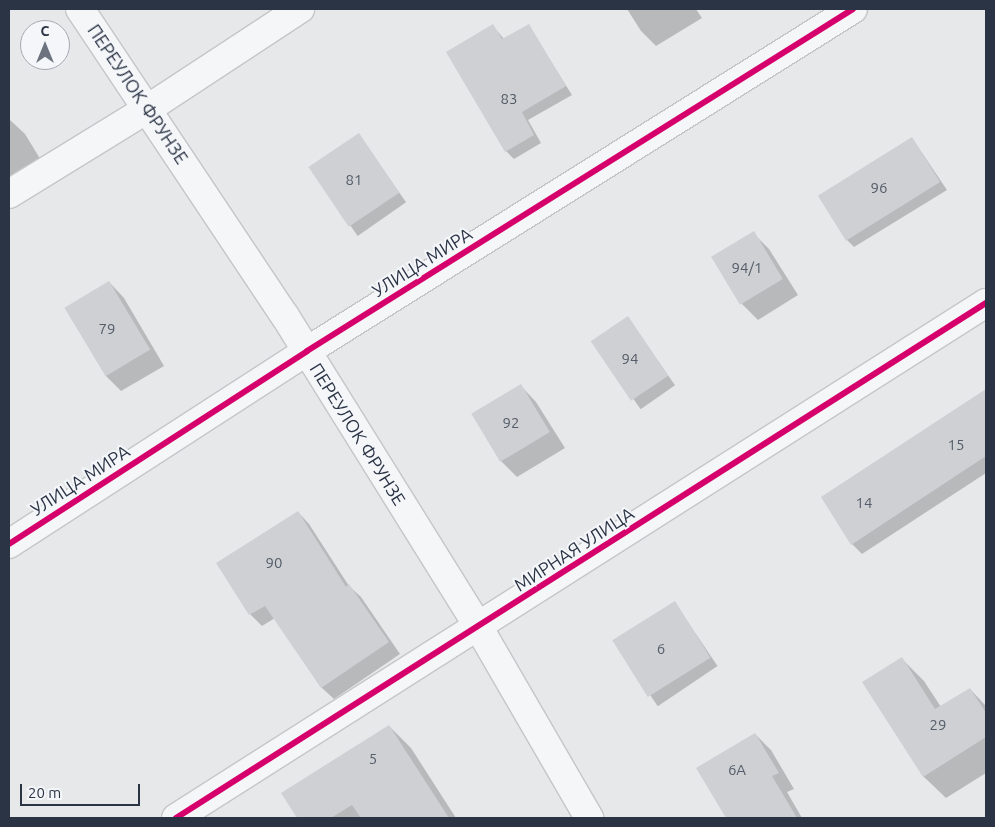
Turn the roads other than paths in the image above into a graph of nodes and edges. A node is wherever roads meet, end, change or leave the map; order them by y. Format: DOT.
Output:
graph roads {
  1 [pos="80,9"];
  2 [pos="300,9"];
  3 [pos="853,9"];
  4 [pos="149,108"];
  5 [pos="9,194"];
  6 [pos="986,303"];
  7 [pos="307,351"];
  8 [pos="9,544"];
  9 [pos="479,628"];
  10 [pos="176,818"];
  11 [pos="589,818"];
  1 -- 4 [label="street, ПЕРЕУЛОК ФРУНЗЕ"];
  2 -- 4 [label="street"];
  3 -- 7 [label="street, УЛИЦА МИРА"];
  4 -- 5 [label="street"];
  4 -- 7 [label="street, ПЕРЕУЛОК ФРУНЗЕ"];
  6 -- 9 [label="street, МИРНАЯ УЛИЦА"];
  7 -- 8 [label="street, УЛИЦА МИРА"];
  7 -- 9 [label="street, ПЕРЕУЛОК ФРУНЗЕ"];
  9 -- 10 [label="street, МИРНАЯ УЛИЦА"];
  9 -- 11 [label="street, ПЕРЕУЛОК ФРУНЗЕ"];
}
